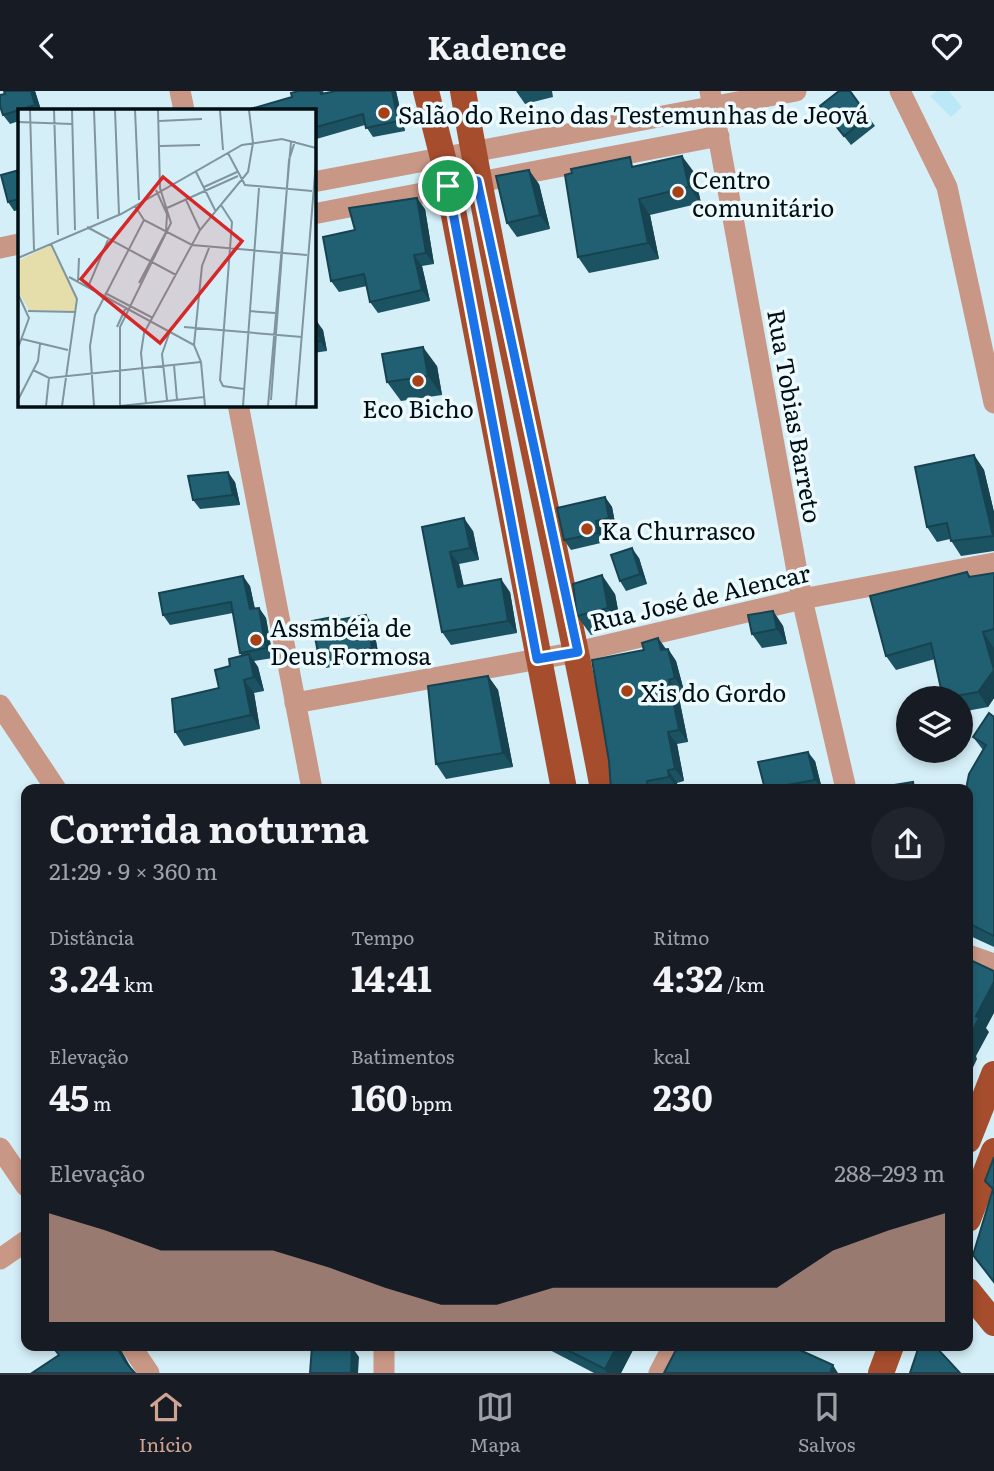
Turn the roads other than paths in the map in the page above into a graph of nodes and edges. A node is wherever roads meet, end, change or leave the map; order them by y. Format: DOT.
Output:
graph roads {
  1 [pos="180,91"];
  2 [pos="426,91"];
  3 [pos="463,91"];
  4 [pos="796,91"];
  5 [pos="900,91"];
  6 [pos="712,99"];
  7 [pos="184,109"];
  8 [pos="719,136"];
  9 [pos="473,151"];
  10 [pos="443,158"];
  11 [pos="477,181"];
  12 [pos="315,183"];
  13 [pos="448,186"];
  14 [pos="315,214"];
  15 [pos="18,244"];
  16 [pos="0,248"];
  17 [pos="994,403"];
  18 [pos="238,406"];
  19 [pos="994,563"];
  20 [pos="802,599"];
  21 [pos="578,652"];
  22 [pos="537,659"];
  23 [pos="295,703"];
  24 [pos="0,705"];
  25 [pos="53,784"];
  26 [pos="311,784"];
  27 [pos="563,784"];
  28 [pos="602,784"];
  29 [pos="845,784"];
  30 [pos="973,957"];
  31 [pos="994,964"];
  32 [pos="994,1074"];
  33 [pos="973,1127"];
  34 [pos="0,1148"];
  35 [pos="994,1151"];
  36 [pos="21,1179"];
  37 [pos="973,1206"];
  38 [pos="21,1244"];
  39 [pos="0,1259"];
  40 [pos="973,1297"];
  41 [pos="994,1323"];
  42 [pos="134,1351"];
  43 [pos="384,1351"];
  44 [pos="670,1351"];
  45 [pos="889,1351"];
  46 [pos="149,1373"];
  47 [pos="384,1373"];
  48 [pos="659,1373"];
  49 [pos="881,1373"];
  1 -- 7 [label="street"];
  2 -- 10 [label="main road"];
  3 -- 9 [label="main road"];
  4 -- 6 [label="street"];
  5 -- 17 [label="street"];
  6 -- 8 [label="street, Rua Tobias Barreto"];
  6 -- 9 [label="street"];
  8 -- 11 [label="street"];
  8 -- 20 [label="street, Rua Tobias Barreto"];
  9 -- 10 [label="street"];
  9 -- 11 [label="main road"];
  10 -- 12 [label="street"];
  10 -- 13 [label="main road"];
  11 -- 13 [label="street"];
  11 -- 21 [label="main road"];
  13 -- 14 [label="street"];
  13 -- 22 [label="main road"];
  15 -- 16 [label="street"];
  18 -- 23 [label="street"];
  19 -- 20 [label="street, Rua José de Alencar"];
  20 -- 21 [label="street, Rua José de Alencar"];
  20 -- 29 [label="street, Rua Tobias Barreto"];
  21 -- 22 [label="street, Rua José de Alencar"];
  21 -- 28 [label="main road"];
  22 -- 23 [label="street, Rua José de Alencar"];
  22 -- 27 [label="main road"];
  23 -- 26 [label="street"];
  24 -- 25 [label="street"];
  30 -- 31 [label="street"];
  32 -- 33 [label="main road"];
  34 -- 36 [label="street"];
  35 -- 37 [label="main road"];
  38 -- 39 [label="street"];
  40 -- 41 [label="main road"];
  42 -- 46 [label="street"];
  43 -- 47 [label="street"];
  44 -- 48 [label="street"];
  45 -- 49 [label="main road"];
}
